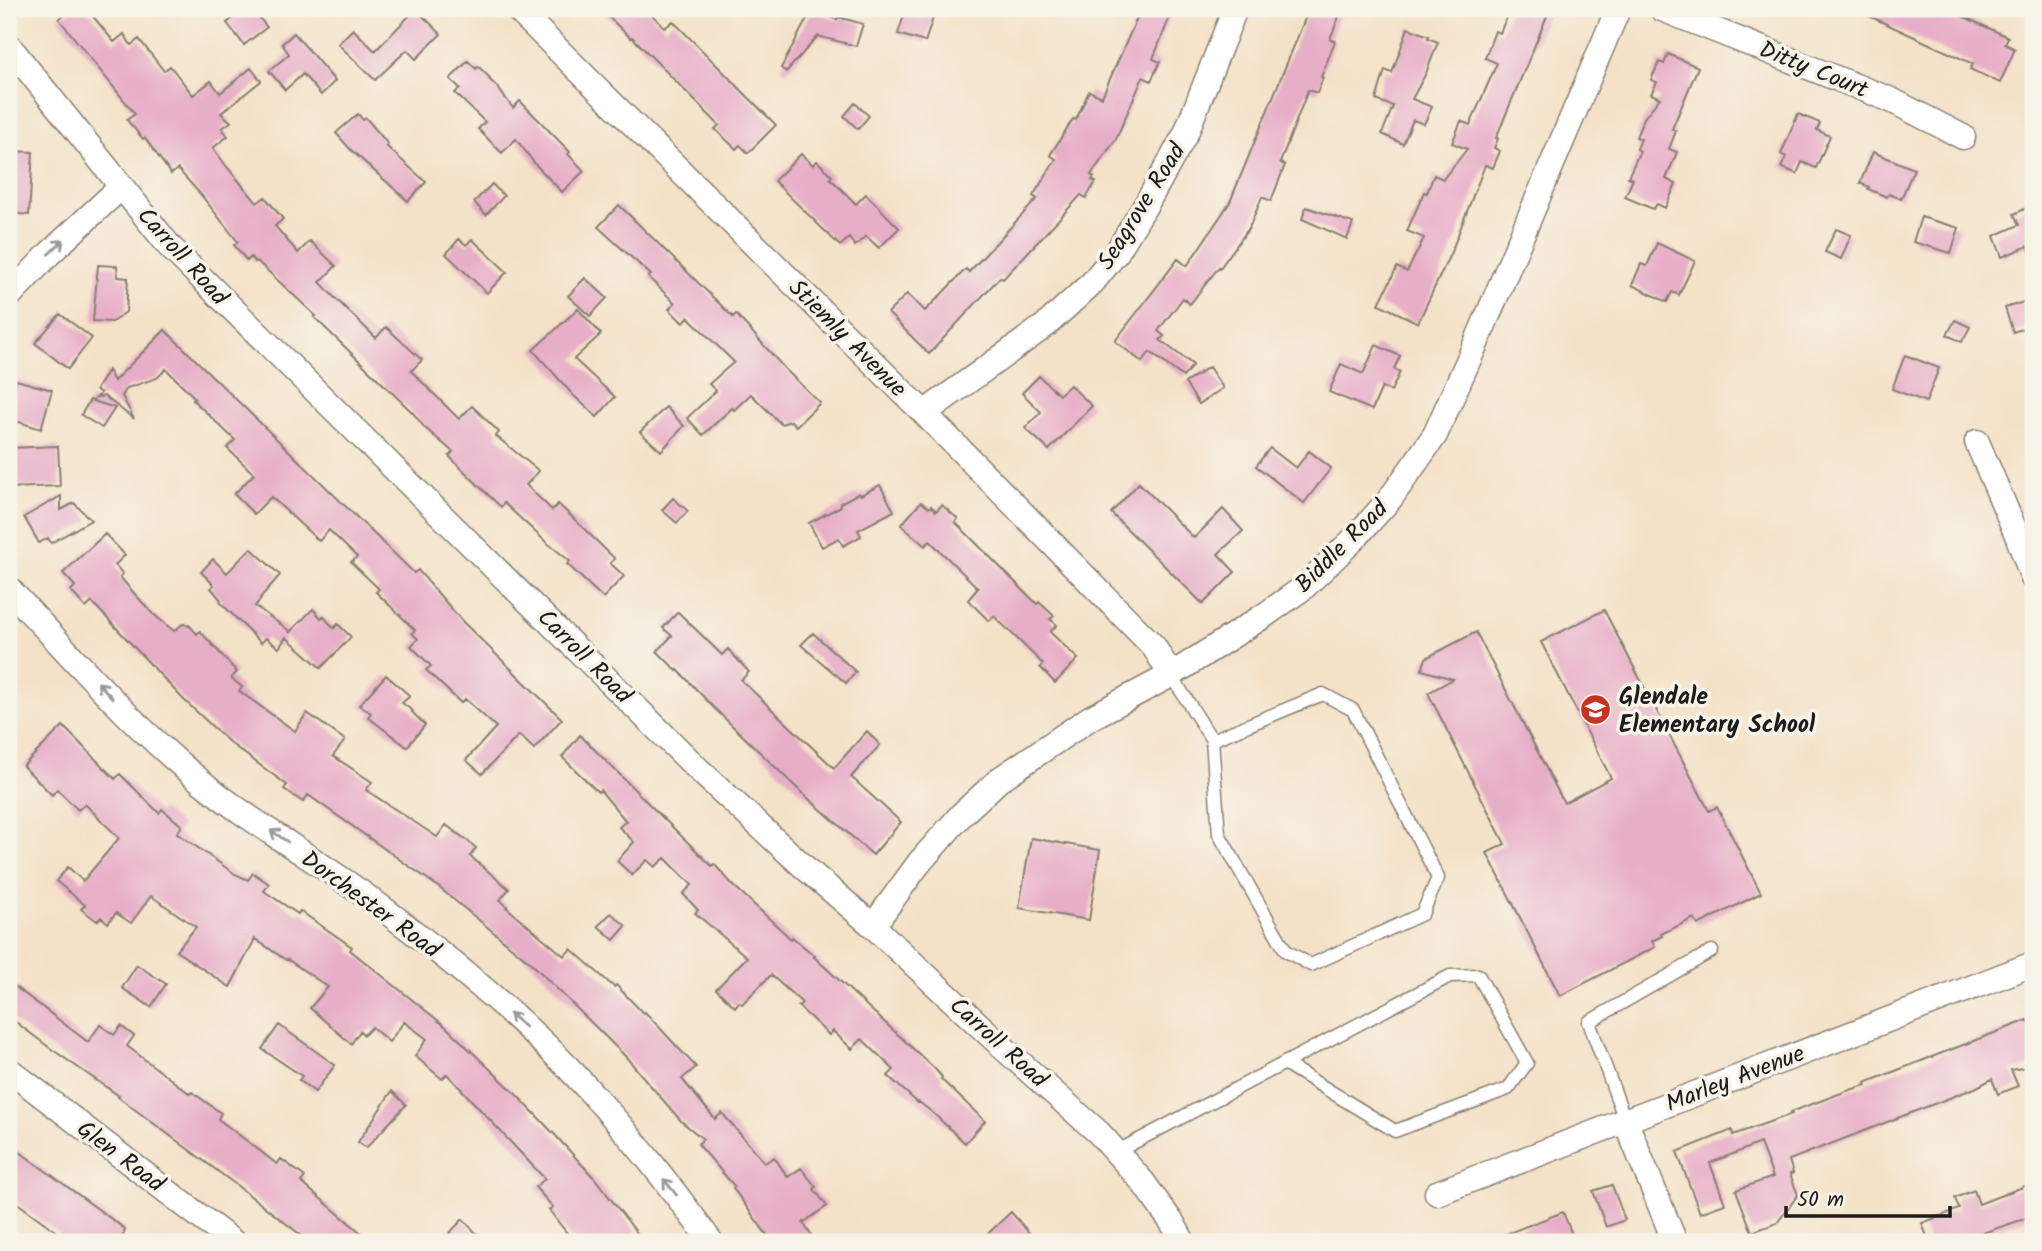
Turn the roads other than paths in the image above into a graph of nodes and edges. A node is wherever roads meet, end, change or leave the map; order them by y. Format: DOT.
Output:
graph roads {
  1 [pos="517,9"];
  2 [pos="1235,9"];
  3 [pos="1618,9"];
  4 [pos="1662,9"];
  5 [pos="9,46"];
  6 [pos="1964,136"];
  7 [pos="121,187"];
  8 [pos="9,296"];
  9 [pos="924,413"];
  10 [pos="1977,442"];
  11 [pos="2025,532"];
  12 [pos="2033,578"];
  13 [pos="9,589"];
  14 [pos="1171,675"];
  15 [pos="1212,740"];
  16 [pos="873,926"];
  17 [pos="1712,951"];
  18 [pos="2033,964"];
  19 [pos="1284,1063"];
  20 [pos="9,1070"];
  21 [pos="1625,1120"];
  22 [pos="1116,1152"];
  23 [pos="1437,1193"];
  24 [pos="233,1242"];
  25 [pos="711,1242"];
  26 [pos="1183,1242"];
  27 [pos="1675,1242"];
  1 -- 9 [label="street, Stiemly Avenue"];
  2 -- 9 [label="street, Seagrove Road"];
  3 -- 14 [label="street, Biddle Road"];
  4 -- 6 [label="street, Ditty Court"];
  5 -- 7 [label="street, Carroll Road"];
  8 -- 7 [label="street, one-way"];
  7 -- 16 [label="street, Carroll Road"];
  9 -- 14 [label="street, Stiemly Avenue"];
  10 -- 11 [label="street"];
  11 -- 12 [label="street"];
  25 -- 13 [label="street, Dorchester Road, one-way"];
  14 -- 15 [label="lane"];
  14 -- 16 [label="street, Biddle Road"];
  15 -- 15 [label="lane"];
  16 -- 22 [label="street, Carroll Road"];
  17 -- 21 [label="lane"];
  18 -- 21 [label="street, Marley Avenue"];
  19 -- 19 [label="lane"];
  19 -- 22 [label="lane"];
  20 -- 24 [label="street, Glen Road"];
  21 -- 23 [label="street, Marley Avenue"];
  21 -- 27 [label="street"];
  22 -- 26 [label="street, Carroll Road"];
}
